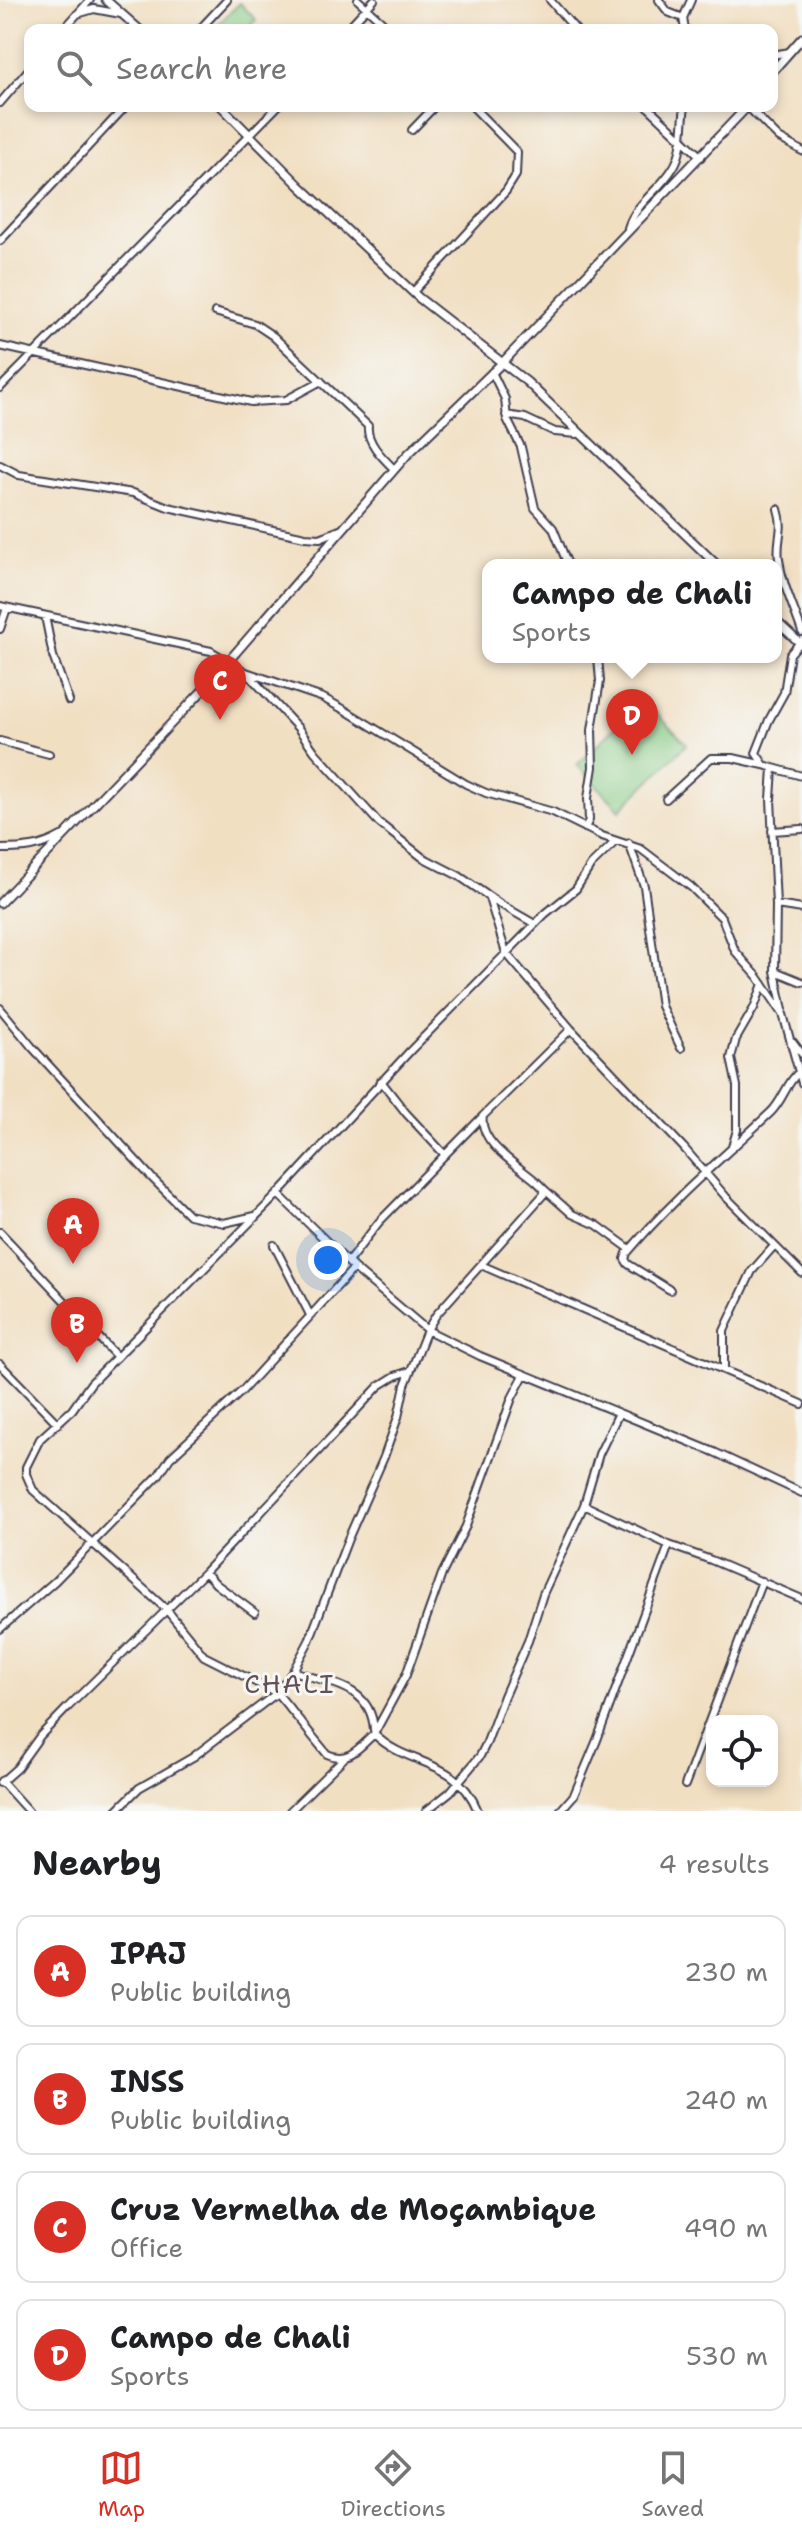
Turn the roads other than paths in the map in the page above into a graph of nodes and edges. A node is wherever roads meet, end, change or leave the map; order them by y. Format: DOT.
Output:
graph roads {
  1 [pos="90,0"];
  2 [pos="106,0"];
  3 [pos="227,0"];
  4 [pos="358,0"];
  5 [pos="374,0"];
  6 [pos="550,0"];
  7 [pos="659,0"];
  8 [pos="691,0"];
  9 [pos="366,8"];
  10 [pos="77,14"];
  11 [pos="121,14"];
  12 [pos="683,18"];
  13 [pos="68,24"];
  14 [pos="133,24"];
  15 [pos="205,24"];
  16 [pos="351,24"];
  17 [pos="384,24"];
  18 [pos="571,24"];
  19 [pos="684,24"];
  20 [pos="802,38"];
  21 [pos="790,52"];
  22 [pos="778,54"];
  23 [pos="778,65"];
  24 [pos="24,75"];
  25 [pos="0,103"];
  26 [pos="120,112"];
  27 [pos="227,112"];
  28 [pos="273,112"];
  29 [pos="429,112"];
  30 [pos="478,112"];
  31 [pos="653,112"];
  32 [pos="684,112"];
  33 [pos="742,112"];
  34 [pos="754,112"];
  35 [pos="412,130"];
  36 [pos="251,136"];
  37 [pos="680,139"];
  38 [pos="802,151"];
  39 [pos="701,157"];
  40 [pos="628,228"];
  41 [pos="0,241"];
  42 [pos="413,292"];
  43 [pos="215,312"];
  44 [pos="0,346"];
  45 [pos="34,353"];
  46 [pos="503,362"];
  47 [pos="492,372"];
  48 [pos="321,381"];
  49 [pos="0,388"];
  50 [pos="506,415"];
  51 [pos="577,434"];
  52 [pos="0,465"];
  53 [pos="394,469"];
  54 [pos="778,509"];
  55 [pos="340,530"];
  56 [pos="566,559"];
  57 [pos="711,559"];
  58 [pos="779,559"];
  59 [pos="782,574"];
  60 [pos="3,607"];
  61 [pos="45,616"];
  62 [pos="782,626"];
  63 [pos="0,629"];
  64 [pos="802,632"];
  65 [pos="801,643"];
  66 [pos="228,661"];
  67 [pos="598,663"];
  68 [pos="246,672"];
  69 [pos="69,701"];
  70 [pos="0,741"];
  71 [pos="49,754"];
  72 [pos="764,765"];
  73 [pos="773,768"];
  74 [pos="802,776"];
  75 [pos="666,799"];
  76 [pos="585,828"];
  77 [pos="802,829"];
  78 [pos="772,831"];
  79 [pos="63,835"];
  80 [pos="616,841"];
  81 [pos="629,843"];
  82 [pos="0,849"];
  83 [pos="488,895"];
  84 [pos="0,903"];
  85 [pos="776,905"];
  86 [pos="802,909"];
  87 [pos="535,924"];
  88 [pos="506,953"];
  89 [pos="775,971"];
  90 [pos="802,982"];
  91 [pos="763,984"];
  92 [pos="0,1008"];
  93 [pos="783,1014"];
  94 [pos="571,1029"];
  95 [pos="791,1039"];
  96 [pos="681,1048"];
  97 [pos="802,1054"];
  98 [pos="799,1072"];
  99 [pos="381,1081"];
  100 [pos="802,1083"];
  101 [pos="483,1116"];
  102 [pos="731,1150"];
  103 [pos="445,1155"];
  104 [pos="705,1174"];
  105 [pos="544,1189"];
  106 [pos="278,1194"];
  107 [pos="255,1216"];
  108 [pos="0,1232"];
  109 [pos="274,1245"];
  110 [pos="774,1246"];
  111 [pos="630,1249"];
  112 [pos="351,1265"];
  113 [pos="481,1265"];
  114 [pos="802,1273"];
  115 [pos="670,1290"];
  116 [pos="310,1315"];
  117 [pos="427,1330"];
  118 [pos="441,1337"];
  119 [pos="422,1345"];
  120 [pos="722,1354"];
  121 [pos="117,1357"];
  122 [pos="711,1363"];
  123 [pos="0,1364"];
  124 [pos="724,1370"];
  125 [pos="410,1371"];
  126 [pos="524,1375"];
  127 [pos="802,1404"];
  128 [pos="619,1413"];
  129 [pos="58,1424"];
  130 [pos="802,1493"];
  131 [pos="584,1505"];
  132 [pos="92,1541"];
  133 [pos="669,1545"];
  134 [pos="205,1572"];
  135 [pos="762,1581"];
  136 [pos="802,1599"];
  137 [pos="166,1609"];
  138 [pos="255,1613"];
  139 [pos="0,1629"];
  140 [pos="293,1671"];
  141 [pos="277,1693"];
  142 [pos="374,1734"];
  143 [pos="327,1754"];
  144 [pos="344,1758"];
  145 [pos="333,1769"];
  146 [pos="459,1779"];
  147 [pos="1,1781"];
  148 [pos="685,1785"];
  149 [pos="28,1811"];
  150 [pos="116,1811"];
  151 [pos="290,1811"];
  152 [pos="426,1811"];
  153 [pos="478,1811"];
  154 [pos="560,1811"];
  1 -- 10 [label="street"];
  2 -- 11 [label="street"];
  3 -- 15 [label="street"];
  4 -- 9 [label="street"];
  5 -- 9 [label="street"];
  6 -- 18 [label="street"];
  7 -- 12 [label="street"];
  8 -- 12 [label="street"];
  9 -- 16 [label="street"];
  9 -- 17 [label="street"];
  10 -- 11 [label="street"];
  10 -- 13 [label="street"];
  11 -- 14 [label="street"];
  12 -- 19 [label="street"];
  20 -- 21 [label="street"];
  21 -- 22 [label="street"];
  21 -- 23 [label="street"];
  24 -- 25 [label="street"];
  26 -- 41 [label="street"];
  27 -- 36 [label="street"];
  28 -- 36 [label="street"];
  29 -- 35 [label="street"];
  30 -- 42 [label="street"];
  31 -- 37 [label="street"];
  32 -- 37 [label="street"];
  33 -- 39 [label="street"];
  34 -- 38 [label="street"];
  36 -- 42 [label="street"];
  36 -- 45 [label="street"];
  37 -- 39 [label="street"];
  37 -- 40 [label="street"];
  39 -- 40 [label="street"];
  40 -- 46 [label="street"];
  42 -- 46 [label="street"];
  43 -- 48 [label="street"];
  44 -- 45 [label="street"];
  45 -- 48 [label="street"];
  45 -- 49 [label="street"];
  46 -- 47 [label="street"];
  46 -- 51 [label="street"];
  47 -- 50 [label="street"];
  47 -- 53 [label="street"];
  48 -- 53 [label="street"];
  50 -- 51 [label="street"];
  50 -- 56 [label="street"];
  51 -- 57 [label="street"];
  52 -- 55 [label="street"];
  53 -- 55 [label="street"];
  54 -- 58 [label="street"];
  55 -- 66 [label="street"];
  59 -- 64 [label="street"];
  60 -- 61 [label="street"];
  60 -- 63 [label="street"];
  61 -- 66 [label="street"];
  61 -- 69 [label="street"];
  62 -- 65 [label="street"];
  65 -- 72 [label="street"];
  66 -- 68 [label="street"];
  66 -- 79 [label="street"];
  67 -- 76 [label="street"];
  68 -- 76 [label="street"];
  68 -- 83 [label="street"];
  70 -- 71 [label="street"];
  72 -- 73 [label="street"];
  72 -- 75 [label="street"];
  73 -- 74 [label="street"];
  73 -- 78 [label="street"];
  76 -- 80 [label="street"];
  77 -- 78 [label="street"];
  78 -- 85 [label="street"];
  79 -- 82 [label="street"];
  79 -- 84 [label="street"];
  80 -- 81 [label="street"];
  80 -- 87 [label="street"];
  81 -- 91 [label="street"];
  81 -- 96 [label="street"];
  83 -- 87 [label="street"];
  83 -- 88 [label="street"];
  85 -- 86 [label="street"];
  85 -- 89 [label="street"];
  87 -- 88 [label="street"];
  88 -- 94 [label="street"];
  88 -- 99 [label="street"];
  89 -- 90 [label="street"];
  89 -- 93 [label="street"];
  91 -- 93 [label="street"];
  91 -- 102 [label="street"];
  92 -- 107 [label="street"];
  93 -- 95 [label="street"];
  94 -- 101 [label="street"];
  94 -- 104 [label="street"];
  95 -- 97 [label="street"];
  95 -- 98 [label="street"];
  98 -- 100 [label="street"];
  98 -- 102 [label="street"];
  99 -- 103 [label="street"];
  99 -- 106 [label="street"];
  101 -- 103 [label="street"];
  101 -- 105 [label="street"];
  102 -- 104 [label="street"];
  103 -- 112 [label="street"];
  104 -- 110 [label="street"];
  104 -- 111 [label="street"];
  105 -- 111 [label="street"];
  105 -- 113 [label="street"];
  106 -- 107 [label="street"];
  106 -- 112 [label="street"];
  107 -- 121 [label="street"];
  108 -- 121 [label="street"];
  109 -- 116 [label="street"];
  110 -- 114 [label="street"];
  110 -- 120 [label="street"];
  111 -- 115 [label="street"];
  112 -- 116 [label="street"];
  112 -- 117 [label="street"];
  113 -- 117 [label="street"];
  113 -- 122 [label="street"];
  116 -- 132 [label="street"];
  117 -- 118 [label="street"];
  117 -- 119 [label="street"];
  118 -- 119 [label="street"];
  118 -- 126 [label="street"];
  119 -- 125 [label="street"];
  120 -- 122 [label="street"];
  120 -- 124 [label="street"];
  121 -- 129 [label="street"];
  122 -- 124 [label="street"];
  123 -- 129 [label="street"];
  124 -- 127 [label="street"];
  125 -- 134 [label="street"];
  125 -- 140 [label="street"];
  126 -- 128 [label="street"];
  126 -- 142 [label="street"];
  128 -- 130 [label="street"];
  128 -- 131 [label="street"];
  129 -- 132 [label="street"];
  131 -- 133 [label="street"];
  131 -- 146 [label="street"];
  132 -- 137 [label="street"];
  132 -- 139 [label="street"];
  133 -- 135 [label="street"];
  133 -- 154 [label="street"];
  134 -- 137 [label="street"];
  134 -- 138 [label="street"];
  135 -- 136 [label="street"];
  135 -- 148 [label="street"];
  137 -- 141 [label="street"];
  137 -- 147 [label="street"];
  140 -- 141 [label="street"];
  140 -- 142 [label="street"];
  141 -- 143 [label="street"];
  141 -- 150 [label="street"];
  142 -- 144 [label="street"];
  142 -- 146 [label="street"];
  143 -- 144 [label="street"];
  143 -- 145 [label="street"];
  144 -- 145 [label="street"];
  145 -- 151 [label="street"];
  146 -- 152 [label="street"];
  146 -- 153 [label="street"];
  147 -- 149 [label="street"];
}
